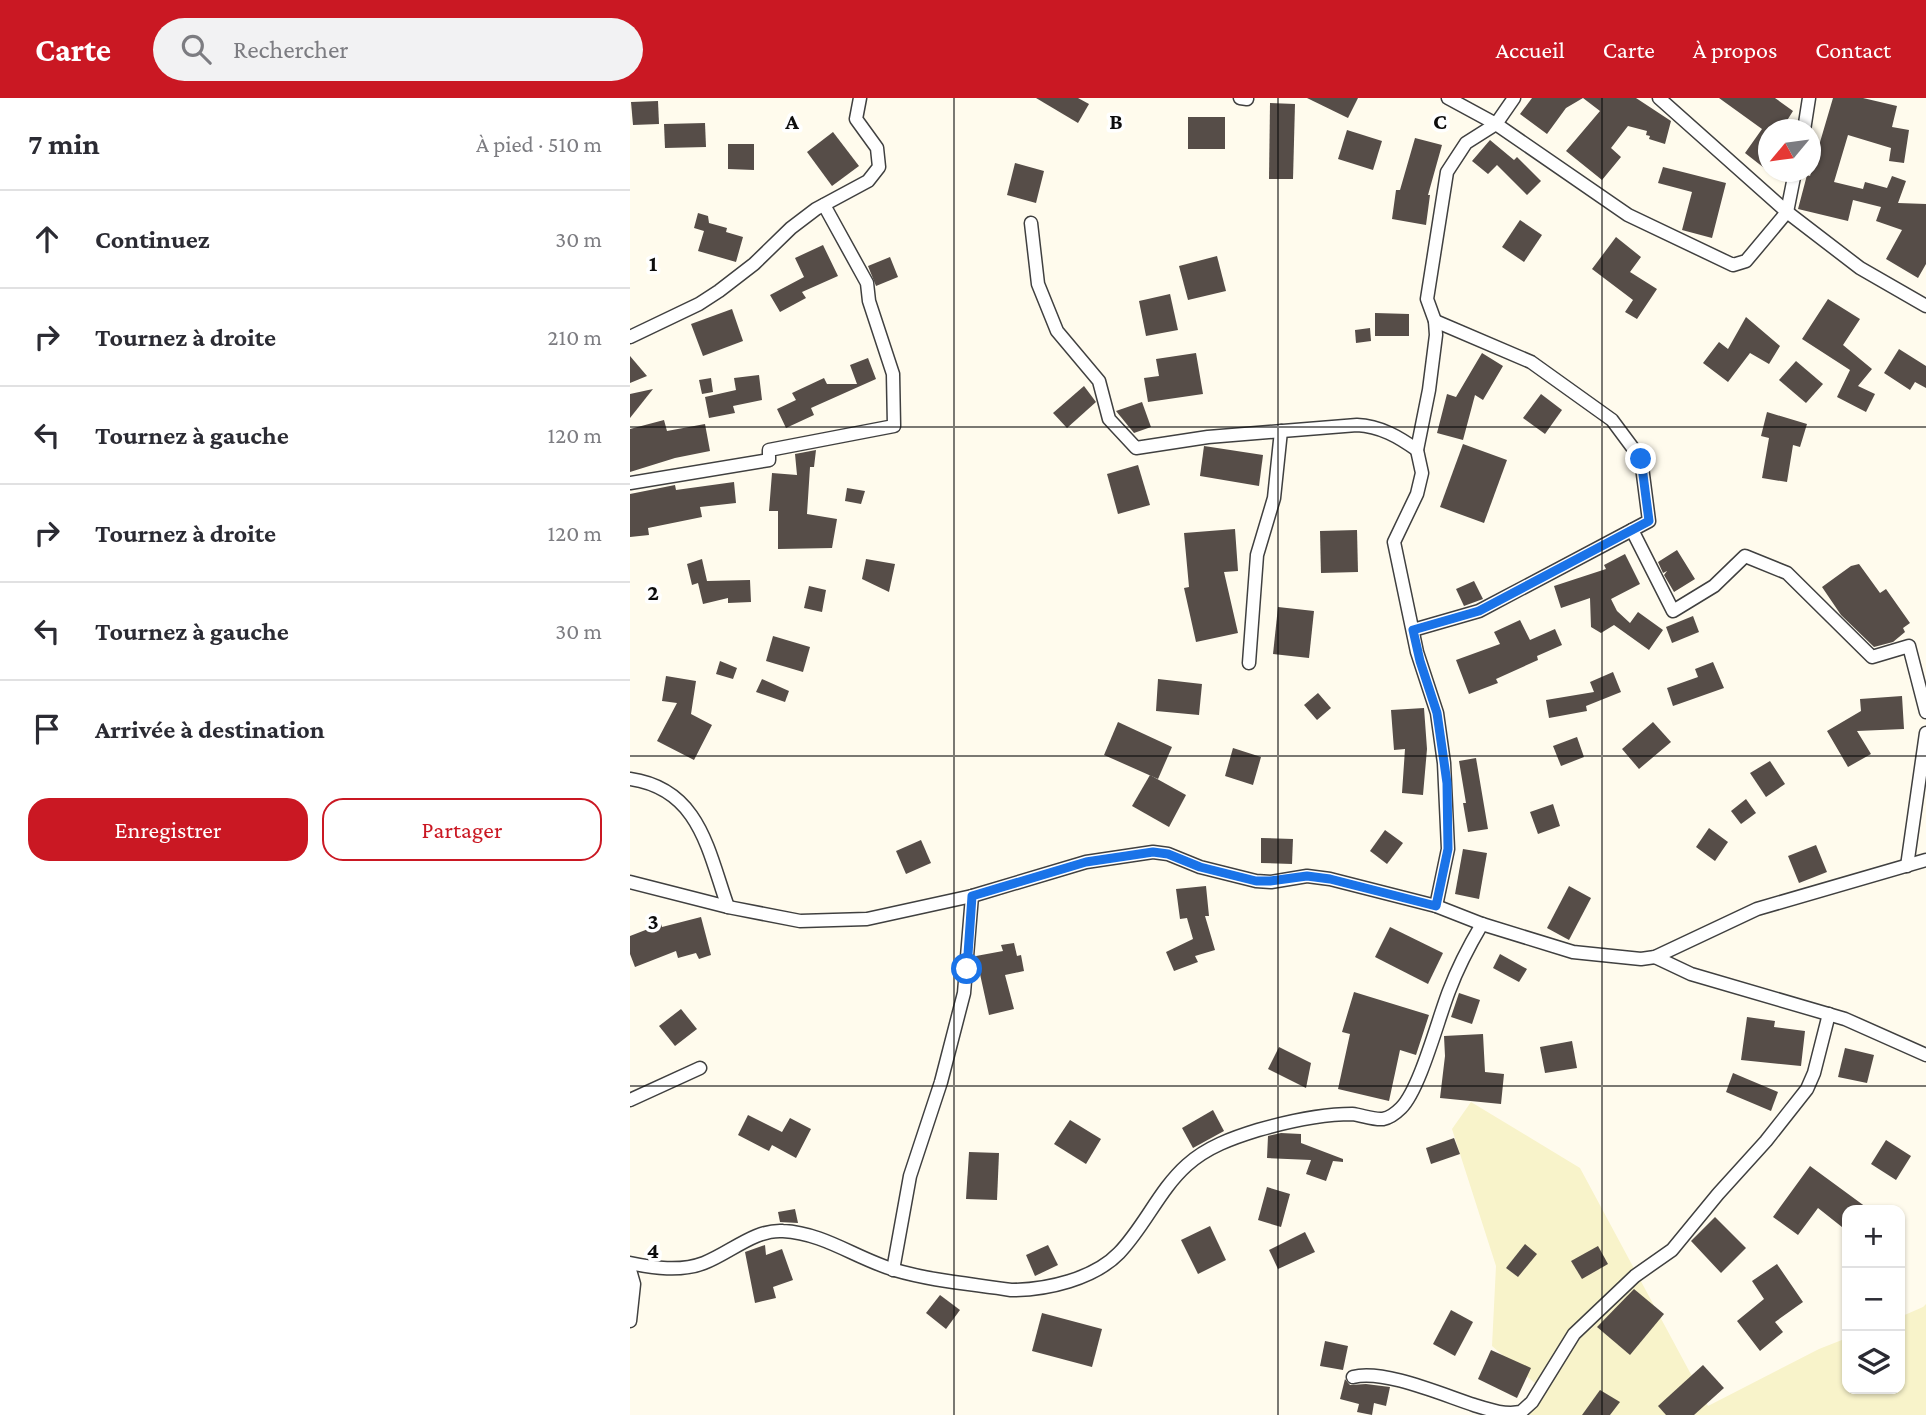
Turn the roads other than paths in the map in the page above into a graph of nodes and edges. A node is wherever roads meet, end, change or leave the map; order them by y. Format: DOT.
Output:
graph roads {
  1 [pos="860,98"];
  2 [pos="1240,98"];
  3 [pos="1448,98"];
  4 [pos="1514,98"];
  5 [pos="1659,98"];
  6 [pos="1809,98"];
  7 [pos="1247,99"];
  8 [pos="1806,119"];
  9 [pos="1496,124"];
  10 [pos="1793,182"];
  11 [pos="824,205"];
  12 [pos="1787,212"];
  13 [pos="1031,223"];
  14 [pos="1926,306"];
  15 [pos="1435,321"];
  16 [pos="630,337"];
  17 [pos="1281,431"];
  18 [pos="1417,450"];
  19 [pos="630,483"];
  20 [pos="1632,530"];
  21 [pos="1413,630"];
  22 [pos="1249,663"];
  23 [pos="1926,712"];
  24 [pos="1926,733"];
  25 [pos="630,779"];
  26 [pos="1926,860"];
  27 [pos="1907,866"];
  28 [pos="630,882"];
  29 [pos="972,896"];
  30 [pos="1436,906"];
  31 [pos="728,907"];
  32 [pos="1482,924"];
  33 [pos="1655,957"];
  34 [pos="1829,1014"];
  35 [pos="1926,1055"];
  36 [pos="700,1068"];
  37 [pos="630,1100"];
  38 [pos="630,1263"];
  39 [pos="893,1269"];
  40 [pos="630,1270"];
  41 [pos="630,1321"];
  42 [pos="1353,1377"];
  1 -- 11 [label="street"];
  2 -- 7 [label="street"];
  3 -- 9 [label="street"];
  4 -- 9 [label="street"];
  5 -- 12 [label="street"];
  6 -- 8 [label="street"];
  9 -- 12 [label="street"];
  9 -- 15 [label="street"];
  10 -- 12 [label="street"];
  11 -- 16 [label="street"];
  11 -- 19 [label="street"];
  12 -- 14 [label="street"];
  13 -- 17 [label="street"];
  15 -- 18 [label="street"];
  15 -- 20 [label="street"];
  17 -- 18 [label="street"];
  17 -- 22 [label="street"];
  18 -- 21 [label="street"];
  20 -- 21 [label="street"];
  20 -- 23 [label="street"];
  21 -- 30 [label="street"];
  24 -- 27 [label="street"];
  25 -- 31 [label="street"];
  26 -- 27 [label="street"];
  27 -- 33 [label="street"];
  28 -- 31 [label="street"];
  29 -- 30 [label="street"];
  29 -- 31 [label="street"];
  29 -- 39 [label="street"];
  30 -- 32 [label="street"];
  32 -- 33 [label="street"];
  32 -- 39 [label="street"];
  33 -- 34 [label="street"];
  34 -- 35 [label="street"];
  34 -- 42 [label="street"];
  36 -- 37 [label="street"];
  38 -- 39 [label="street"];
  40 -- 41 [label="street"];
}
